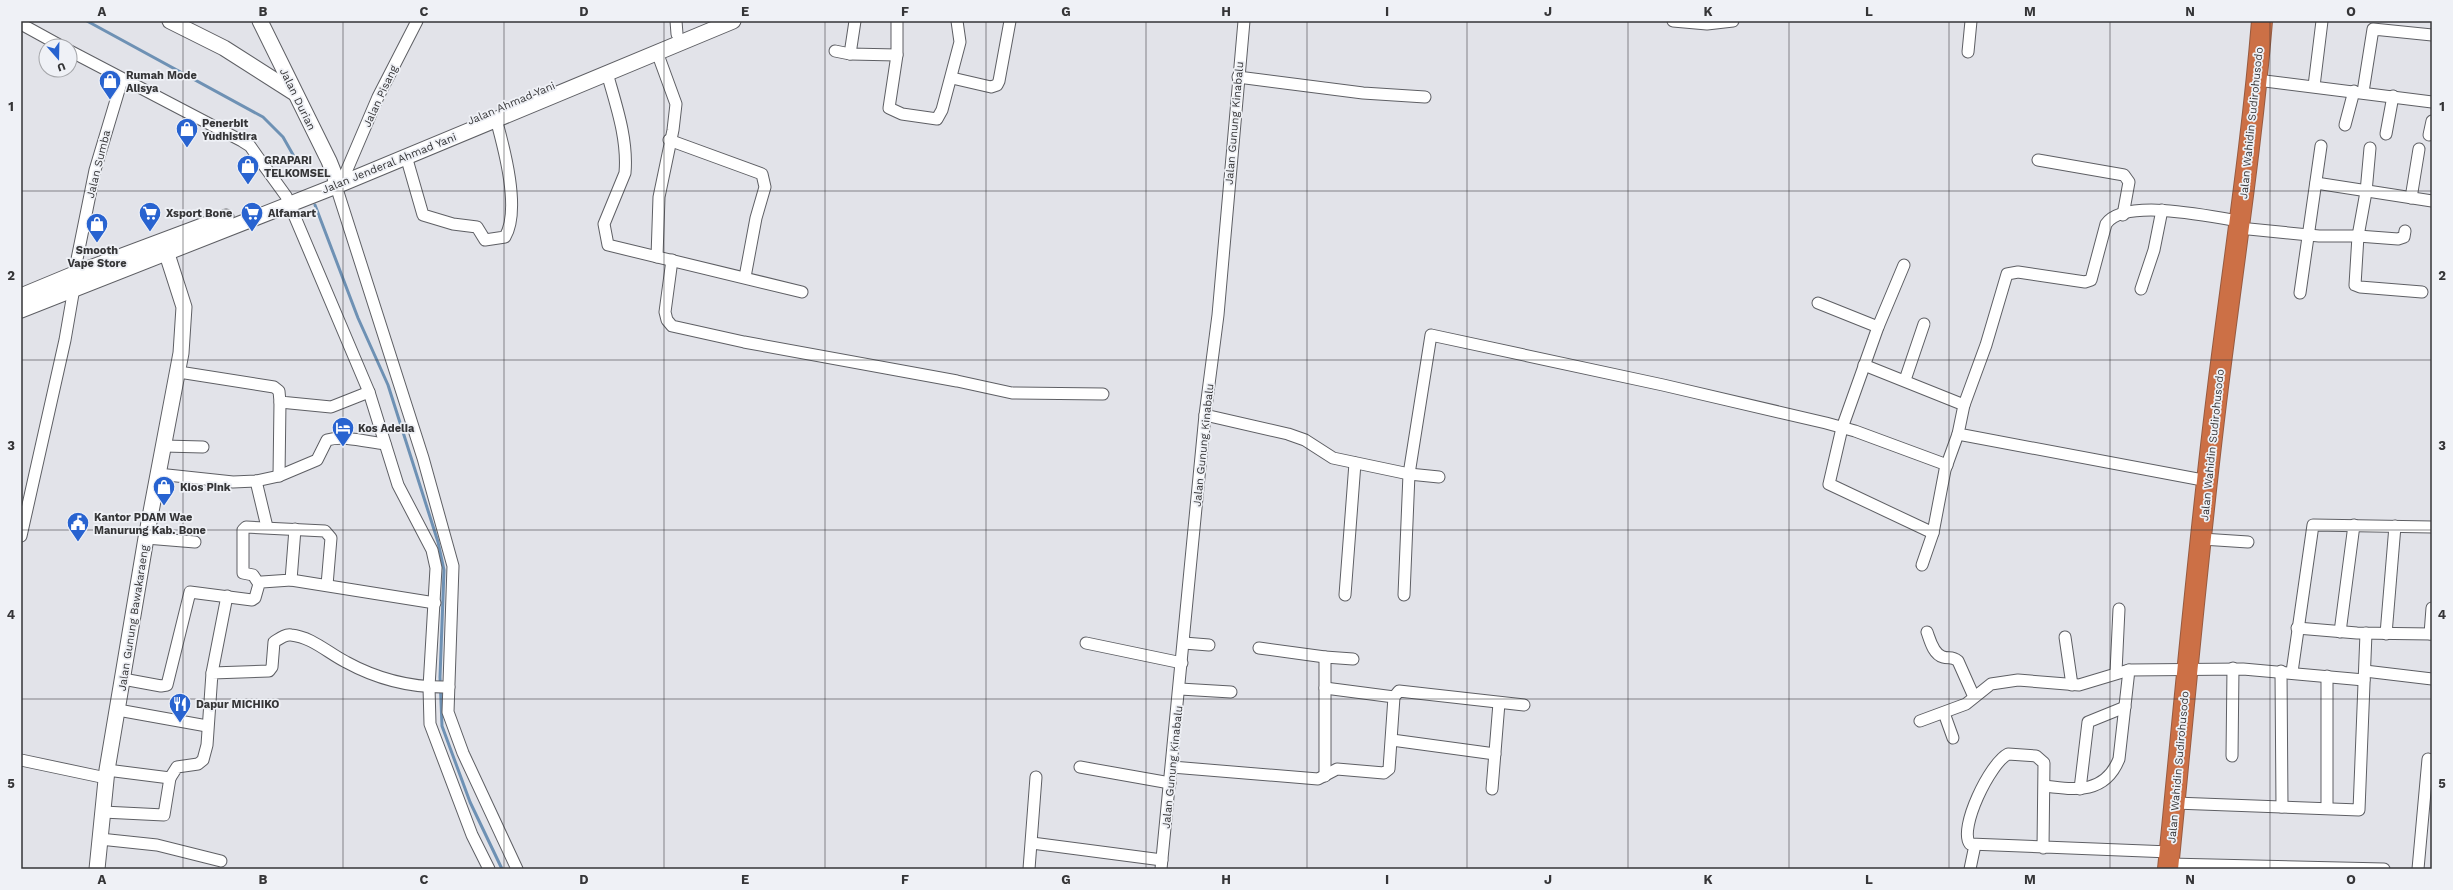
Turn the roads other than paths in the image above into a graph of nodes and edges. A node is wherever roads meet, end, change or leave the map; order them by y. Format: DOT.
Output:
graph roads {
  1 [pos="170,21"];
  2 [pos="260,21"];
  3 [pos="417,21"];
  4 [pos="708,21"];
  5 [pos="733,21"];
  6 [pos="855,21"];
  7 [pos="897,21"];
  8 [pos="957,21"];
  9 [pos="1010,21"];
  10 [pos="1244,21"];
  11 [pos="1673,21"];
  12 [pos="1733,21"];
  13 [pos="1972,21"];
  14 [pos="2262,21"];
  15 [pos="2322,21"];
  16 [pos="21,24"];
  17 [pos="2406,26"];
  18 [pos="676,28"];
  19 [pos="2432,35"];
  20 [pos="46,38"];
  21 [pos="835,51"];
  22 [pos="657,52"];
  23 [pos="1968,52"];
  24 [pos="850,54"];
  25 [pos="78,55"];
  26 [pos="897,55"];
  27 [pos="607,72"];
  28 [pos="1238,77"];
  29 [pos="952,78"];
  30 [pos="122,80"];
  31 [pos="2257,80"];
  32 [pos="2314,86"];
  33 [pos="293,92"];
  34 [pos="2358,92"];
  35 [pos="2393,96"];
  36 [pos="1425,97"];
  37 [pos="2432,102"];
  38 [pos="496,119"];
  39 [pos="2432,121"];
  40 [pos="2345,125"];
  41 [pos="2386,134"];
  42 [pos="2429,135"];
  43 [pos="669,140"];
  44 [pos="2321,146"];
  45 [pos="2370,148"];
  46 [pos="2418,149"];
  47 [pos="406,156"];
  48 [pos="2038,160"];
  49 [pos="332,182"];
  50 [pos="2316,184"];
  51 [pos="2366,192"];
  52 [pos="292,198"];
  53 [pos="2411,198"];
  54 [pos="2432,201"];
  55 [pos="2162,210"];
  56 [pos="2123,215"];
  57 [pos="2239,224"];
  58 [pos="2405,231"];
  59 [pos="2307,235"];
  60 [pos="2358,236"];
  61 [pos="166,252"];
  62 [pos="657,257"];
  63 [pos="672,260"];
  64 [pos="1904,265"];
  65 [pos="745,277"];
  66 [pos="74,281"];
  67 [pos="2141,289"];
  68 [pos="802,292"];
  69 [pos="2422,292"];
  70 [pos="2300,293"];
  71 [pos="21,296"];
  72 [pos="1818,303"];
  73 [pos="21,310"];
  74 [pos="1924,324"];
  75 [pos="1878,326"];
  76 [pos="1864,365"];
  77 [pos="179,372"];
  78 [pos="1905,380"];
  79 [pos="369,392"];
  80 [pos="1103,394"];
  81 [pos="280,402"];
  82 [pos="1964,405"];
  83 [pos="1205,415"];
  84 [pos="1842,428"];
  85 [pos="1958,434"];
  86 [pos="385,444"];
  87 [pos="164,446"];
  88 [pos="204,448"];
  89 [pos="1355,463"];
  90 [pos="1947,465"];
  91 [pos="158,474"];
  92 [pos="1409,474"];
  93 [pos="278,476"];
  94 [pos="1439,477"];
  95 [pos="256,481"];
  96 [pos="2208,481"];
  97 [pos="2354,525"];
  98 [pos="2395,526"];
  99 [pos="267,527"];
  100 [pos="2432,527"];
  101 [pos="295,529"];
  102 [pos="1933,533"];
  103 [pos="21,536"];
  104 [pos="146,538"];
  105 [pos="2202,540"];
  106 [pos="195,542"];
  107 [pos="2248,542"];
  108 [pos="1922,565"];
  109 [pos="292,580"];
  110 [pos="259,584"];
  111 [pos="327,585"];
  112 [pos="1345,595"];
  113 [pos="1404,595"];
  114 [pos="227,596"];
  115 [pos="435,603"];
  116 [pos="2432,608"];
  117 [pos="2119,609"];
  118 [pos="2297,628"];
  119 [pos="1927,632"];
  120 [pos="2340,632"];
  121 [pos="2366,633"];
  122 [pos="2386,634"];
  123 [pos="2431,634"];
  124 [pos="2065,637"];
  125 [pos="1086,643"];
  126 [pos="1184,643"];
  127 [pos="1209,645"];
  128 [pos="1259,648"];
  129 [pos="1325,656"];
  130 [pos="1353,659"];
  131 [pos="1182,663"];
  132 [pos="2233,668"];
  133 [pos="2187,669"];
  134 [pos="2129,670"];
  135 [pos="2286,671"];
  136 [pos="2116,672"];
  137 [pos="212,673"];
  138 [pos="2365,675"];
  139 [pos="2327,676"];
  140 [pos="123,679"];
  141 [pos="2432,679"];
  142 [pos="2072,685"];
  143 [pos="431,687"];
  144 [pos="447,687"];
  145 [pos="1325,688"];
  146 [pos="1180,689"];
  147 [pos="1231,692"];
  148 [pos="1394,697"];
  149 [pos="1974,697"];
  150 [pos="1499,703"];
  151 [pos="1524,705"];
  152 [pos="2125,707"];
  153 [pos="118,710"];
  154 [pos="1944,713"];
  155 [pos="1920,721"];
  156 [pos="208,726"];
  157 [pos="1953,738"];
  158 [pos="1392,740"];
  159 [pos="1495,754"];
  160 [pos="2232,756"];
  161 [pos="2428,759"];
  162 [pos="21,760"];
  163 [pos="1080,767"];
  164 [pos="1172,767"];
  165 [pos="107,774"];
  166 [pos="1325,776"];
  167 [pos="1036,777"];
  168 [pos="170,778"];
  169 [pos="1170,783"];
  170 [pos="2044,786"];
  171 [pos="1492,789"];
  172 [pos="2080,789"];
  173 [pos="2175,803"];
  174 [pos="2282,807"];
  175 [pos="2327,808"];
  176 [pos="103,812"];
  177 [pos="100,839"];
  178 [pos="1032,843"];
  179 [pos="1975,845"];
  180 [pos="2043,848"];
  181 [pos="221,861"];
  182 [pos="2169,862"];
  183 [pos="1161,864"];
  184 [pos="98,869"];
  185 [pos="489,869"];
  186 [pos="517,869"];
  187 [pos="1029,869"];
  188 [pos="1970,869"];
  189 [pos="2384,869"];
  190 [pos="2418,869"];
  1 -- 33 [label="main road"];
  2 -- 33 [label="main road, Jalan Durian"];
  3 -- 49 [label="street, Jalan Pisang"];
  4 -- 18 [label="main road, Jalan Ahmad Yani"];
  5 -- 22 [label="main road, Jalan Jenderal Ahmad Yani"];
  6 -- 24 [label="street"];
  7 -- 26 [label="street"];
  8 -- 29 [label="street"];
  9 -- 29 [label="street"];
  10 -- 28 [label="street, Jalan Gunung Kinabalu"];
  11 -- 12 [label="street"];
  13 -- 23 [label="street"];
  14 -- 31 [label="highway, Jalan Wahidin Sudirohusodo"];
  15 -- 32 [label="street"];
  16 -- 20 [label="street"];
  17 -- 19 [label="street"];
  17 -- 34 [label="street"];
  18 -- 49 [label="main road, Jalan Ahmad Yani"];
  21 -- 24 [label="street"];
  22 -- 27 [label="main road, Jalan Jenderal Ahmad Yani"];
  22 -- 43 [label="street"];
  24 -- 26 [label="street"];
  25 -- 30 [label="street"];
  26 -- 29 [label="street"];
  27 -- 38 [label="main road, Jalan Jenderal Ahmad Yani"];
  27 -- 62 [label="street"];
  28 -- 36 [label="street"];
  28 -- 83 [label="street, Jalan Gunung Kinabalu"];
  30 -- 52 [label="street"];
  30 -- 66 [label="street, Jalan Sumba"];
  31 -- 32 [label="street"];
  31 -- 57 [label="highway, Jalan Wahidin Sudirohusodo"];
  32 -- 34 [label="street"];
  33 -- 49 [label="main road, Jalan Durian"];
  34 -- 35 [label="street"];
  34 -- 40 [label="street"];
  35 -- 37 [label="street"];
  35 -- 41 [label="street"];
  38 -- 47 [label="main road, Jalan Jenderal Ahmad Yani"];
  38 -- 47 [label="street"];
  39 -- 42 [label="street"];
  43 -- 62 [label="street"];
  43 -- 65 [label="street"];
  44 -- 50 [label="street"];
  45 -- 51 [label="street"];
  46 -- 53 [label="street"];
  47 -- 49 [label="main road, Jalan Jenderal Ahmad Yani"];
  48 -- 56 [label="street"];
  49 -- 52 [label="main road, Jalan Ahmad Yani"];
  49 -- 144 [label="street"];
  50 -- 51 [label="street"];
  50 -- 59 [label="street"];
  51 -- 53 [label="street"];
  51 -- 60 [label="street"];
  52 -- 61 [label="main road"];
  52 -- 66 [label="main road, Jalan Ahmad Yani"];
  52 -- 79 [label="street"];
  53 -- 54 [label="street"];
  55 -- 56 [label="street"];
  55 -- 57 [label="street"];
  55 -- 67 [label="street"];
  56 -- 82 [label="street"];
  57 -- 59 [label="street"];
  57 -- 96 [label="highway, Jalan Wahidin Sudirohusodo"];
  58 -- 60 [label="street"];
  59 -- 60 [label="street"];
  59 -- 70 [label="street"];
  60 -- 69 [label="street"];
  61 -- 66 [label="main road"];
  61 -- 77 [label="main road, Jalan Gunung Bawakaraeng"];
  62 -- 63 [label="street"];
  63 -- 65 [label="street"];
  63 -- 80 [label="street"];
  64 -- 75 [label="street"];
  65 -- 68 [label="street"];
  66 -- 71 [label="main road, Jalan Ahmad Yani"];
  66 -- 73 [label="main road"];
  66 -- 103 [label="street, Jalan Sumba"];
  72 -- 75 [label="street"];
  74 -- 78 [label="street"];
  75 -- 76 [label="street"];
  76 -- 78 [label="street"];
  76 -- 84 [label="street"];
  77 -- 81 [label="street"];
  77 -- 87 [label="main road, Jalan Gunung Bawakaraeng"];
  78 -- 82 [label="street"];
  79 -- 81 [label="street"];
  79 -- 86 [label="street"];
  81 -- 93 [label="street"];
  82 -- 85 [label="street"];
  83 -- 89 [label="street"];
  83 -- 126 [label="street, Jalan Gunung Kinabalu"];
  84 -- 90 [label="street"];
  84 -- 92 [label="street"];
  84 -- 102 [label="street"];
  85 -- 90 [label="street"];
  85 -- 96 [label="street"];
  86 -- 93 [label="street"];
  86 -- 115 [label="street"];
  87 -- 88 [label="street"];
  87 -- 91 [label="main road, Jalan Gunung Bawakaraeng"];
  89 -- 92 [label="street"];
  89 -- 112 [label="street"];
  90 -- 102 [label="street"];
  91 -- 95 [label="street"];
  91 -- 104 [label="main road, Jalan Gunung Bawakaraeng"];
  92 -- 94 [label="street"];
  92 -- 113 [label="street"];
  93 -- 95 [label="street"];
  95 -- 99 [label="street"];
  96 -- 105 [label="highway, Jalan Wahidin Sudirohusodo"];
  97 -- 98 [label="street"];
  97 -- 118 [label="street"];
  97 -- 120 [label="street"];
  98 -- 100 [label="street"];
  98 -- 122 [label="street"];
  99 -- 101 [label="street"];
  99 -- 110 [label="street"];
  101 -- 109 [label="street"];
  101 -- 111 [label="street"];
  102 -- 108 [label="street"];
  104 -- 106 [label="street"];
  104 -- 140 [label="main road, Jalan Gunung Bawakaraeng"];
  105 -- 107 [label="street"];
  105 -- 133 [label="highway, Jalan Wahidin Sudirohusodo"];
  109 -- 110 [label="street"];
  109 -- 111 [label="street"];
  110 -- 114 [label="street"];
  111 -- 115 [label="street"];
  114 -- 137 [label="street"];
  114 -- 140 [label="street"];
  115 -- 143 [label="street"];
  116 -- 123 [label="street"];
  117 -- 136 [label="street"];
  118 -- 120 [label="street"];
  118 -- 135 [label="street"];
  119 -- 149 [label="street"];
  120 -- 121 [label="street"];
  121 -- 122 [label="street"];
  121 -- 138 [label="street"];
  122 -- 123 [label="street"];
  124 -- 142 [label="street"];
  125 -- 131 [label="street"];
  126 -- 127 [label="street"];
  126 -- 131 [label="street, Jalan Gunung Kinabalu"];
  128 -- 129 [label="street"];
  129 -- 130 [label="street"];
  129 -- 145 [label="street"];
  131 -- 146 [label="street, Jalan Gunung Kinabalu"];
  132 -- 133 [label="street"];
  132 -- 135 [label="street"];
  132 -- 160 [label="street"];
  133 -- 134 [label="street"];
  133 -- 173 [label="highway, Jalan Wahidin Sudirohusodo"];
  134 -- 136 [label="street"];
  134 -- 152 [label="street"];
  135 -- 139 [label="street"];
  135 -- 174 [label="street"];
  136 -- 142 [label="street"];
  137 -- 143 [label="street"];
  137 -- 156 [label="street"];
  138 -- 139 [label="street"];
  138 -- 141 [label="street"];
  138 -- 175 [label="street"];
  139 -- 175 [label="street"];
  140 -- 153 [label="main road, Jalan Gunung Bawakaraeng"];
  142 -- 149 [label="street"];
  143 -- 144 [label="street"];
  143 -- 185 [label="street"];
  144 -- 186 [label="street"];
  145 -- 148 [label="street"];
  145 -- 166 [label="street"];
  146 -- 147 [label="street"];
  146 -- 164 [label="street, Jalan Gunung Kinabalu"];
  148 -- 150 [label="street"];
  148 -- 158 [label="street"];
  149 -- 154 [label="street"];
  150 -- 151 [label="street"];
  150 -- 159 [label="street"];
  152 -- 172 [label="street"];
  152 -- 172 [label="street"];
  153 -- 156 [label="street"];
  153 -- 165 [label="main road, Jalan Gunung Bawakaraeng"];
  154 -- 155 [label="street"];
  154 -- 157 [label="street"];
  156 -- 168 [label="street"];
  158 -- 159 [label="street"];
  158 -- 166 [label="street"];
  159 -- 171 [label="street"];
  161 -- 190 [label="street"];
  162 -- 165 [label="street"];
  163 -- 169 [label="street"];
  164 -- 166 [label="street"];
  164 -- 169 [label="street, Jalan Gunung Kinabalu"];
  165 -- 168 [label="street"];
  165 -- 176 [label="main road, Jalan Gunung Bawakaraeng"];
  167 -- 178 [label="street"];
  168 -- 176 [label="street"];
  169 -- 183 [label="street, Jalan Gunung Kinabalu"];
  170 -- 172 [label="street"];
  170 -- 179 [label="street"];
  170 -- 180 [label="street"];
  173 -- 174 [label="street"];
  173 -- 182 [label="highway, Jalan Wahidin Sudirohusodo"];
  174 -- 175 [label="street"];
  176 -- 177 [label="main road, Jalan Gunung Bawakaraeng"];
  177 -- 181 [label="street"];
  177 -- 184 [label="main road, Jalan Gunung Bawakaraeng"];
  178 -- 183 [label="street"];
  178 -- 187 [label="street"];
  179 -- 180 [label="street"];
  179 -- 188 [label="street"];
  180 -- 182 [label="street"];
  182 -- 189 [label="street"];
}
